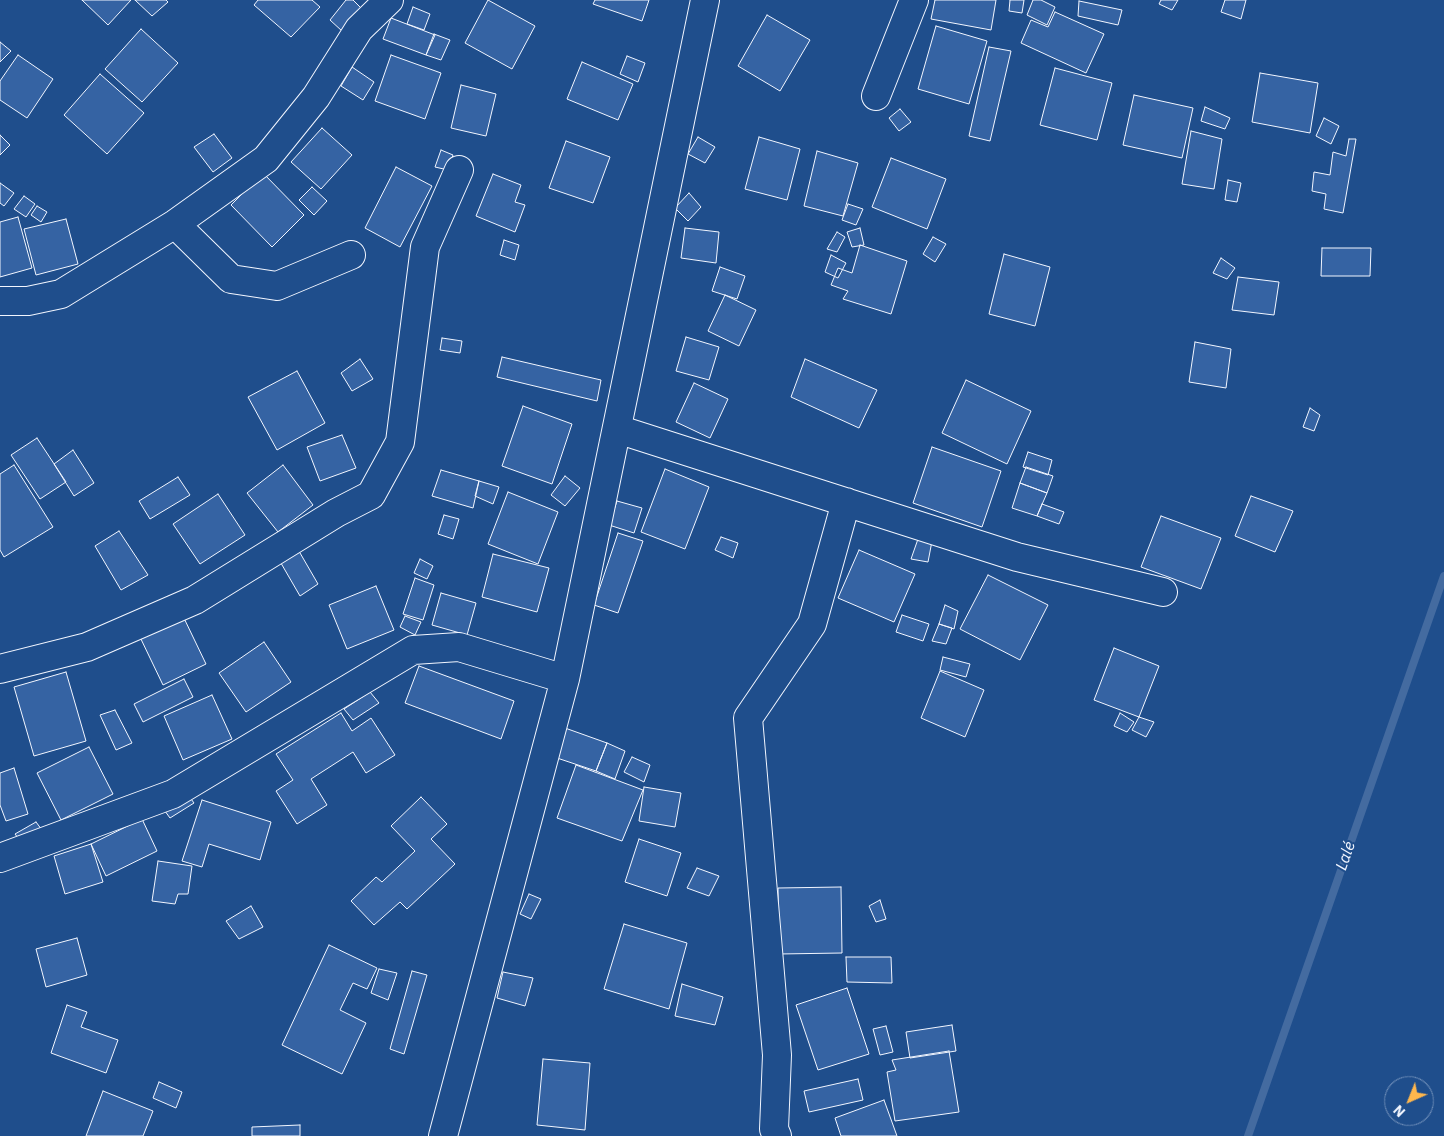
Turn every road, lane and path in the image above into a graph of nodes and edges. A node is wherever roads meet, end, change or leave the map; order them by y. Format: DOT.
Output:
graph roads {
  1 [pos="389,0"];
  2 [pos="705,0"];
  3 [pos="914,0"];
  4 [pos="876,96"];
  5 [pos="459,170"];
  6 [pos="176,224"];
  7 [pos="351,255"];
  8 [pos="0,301"];
  9 [pos="617,428"];
  10 [pos="846,502"];
  11 [pos="1163,592"];
  12 [pos="0,669"];
  13 [pos="565,679"];
  14 [pos="0,858"];
  15 [pos="443,1136"];
  16 [pos="777,1136"];
  1 -- 6 [label="street"];
  2 -- 9 [label="street"];
  3 -- 4 [label="street"];
  5 -- 12 [label="street"];
  6 -- 7 [label="street"];
  6 -- 8 [label="street"];
  9 -- 10 [label="street"];
  9 -- 13 [label="street"];
  10 -- 11 [label="street"];
  10 -- 16 [label="street"];
  13 -- 14 [label="street"];
  13 -- 15 [label="street"];
}
